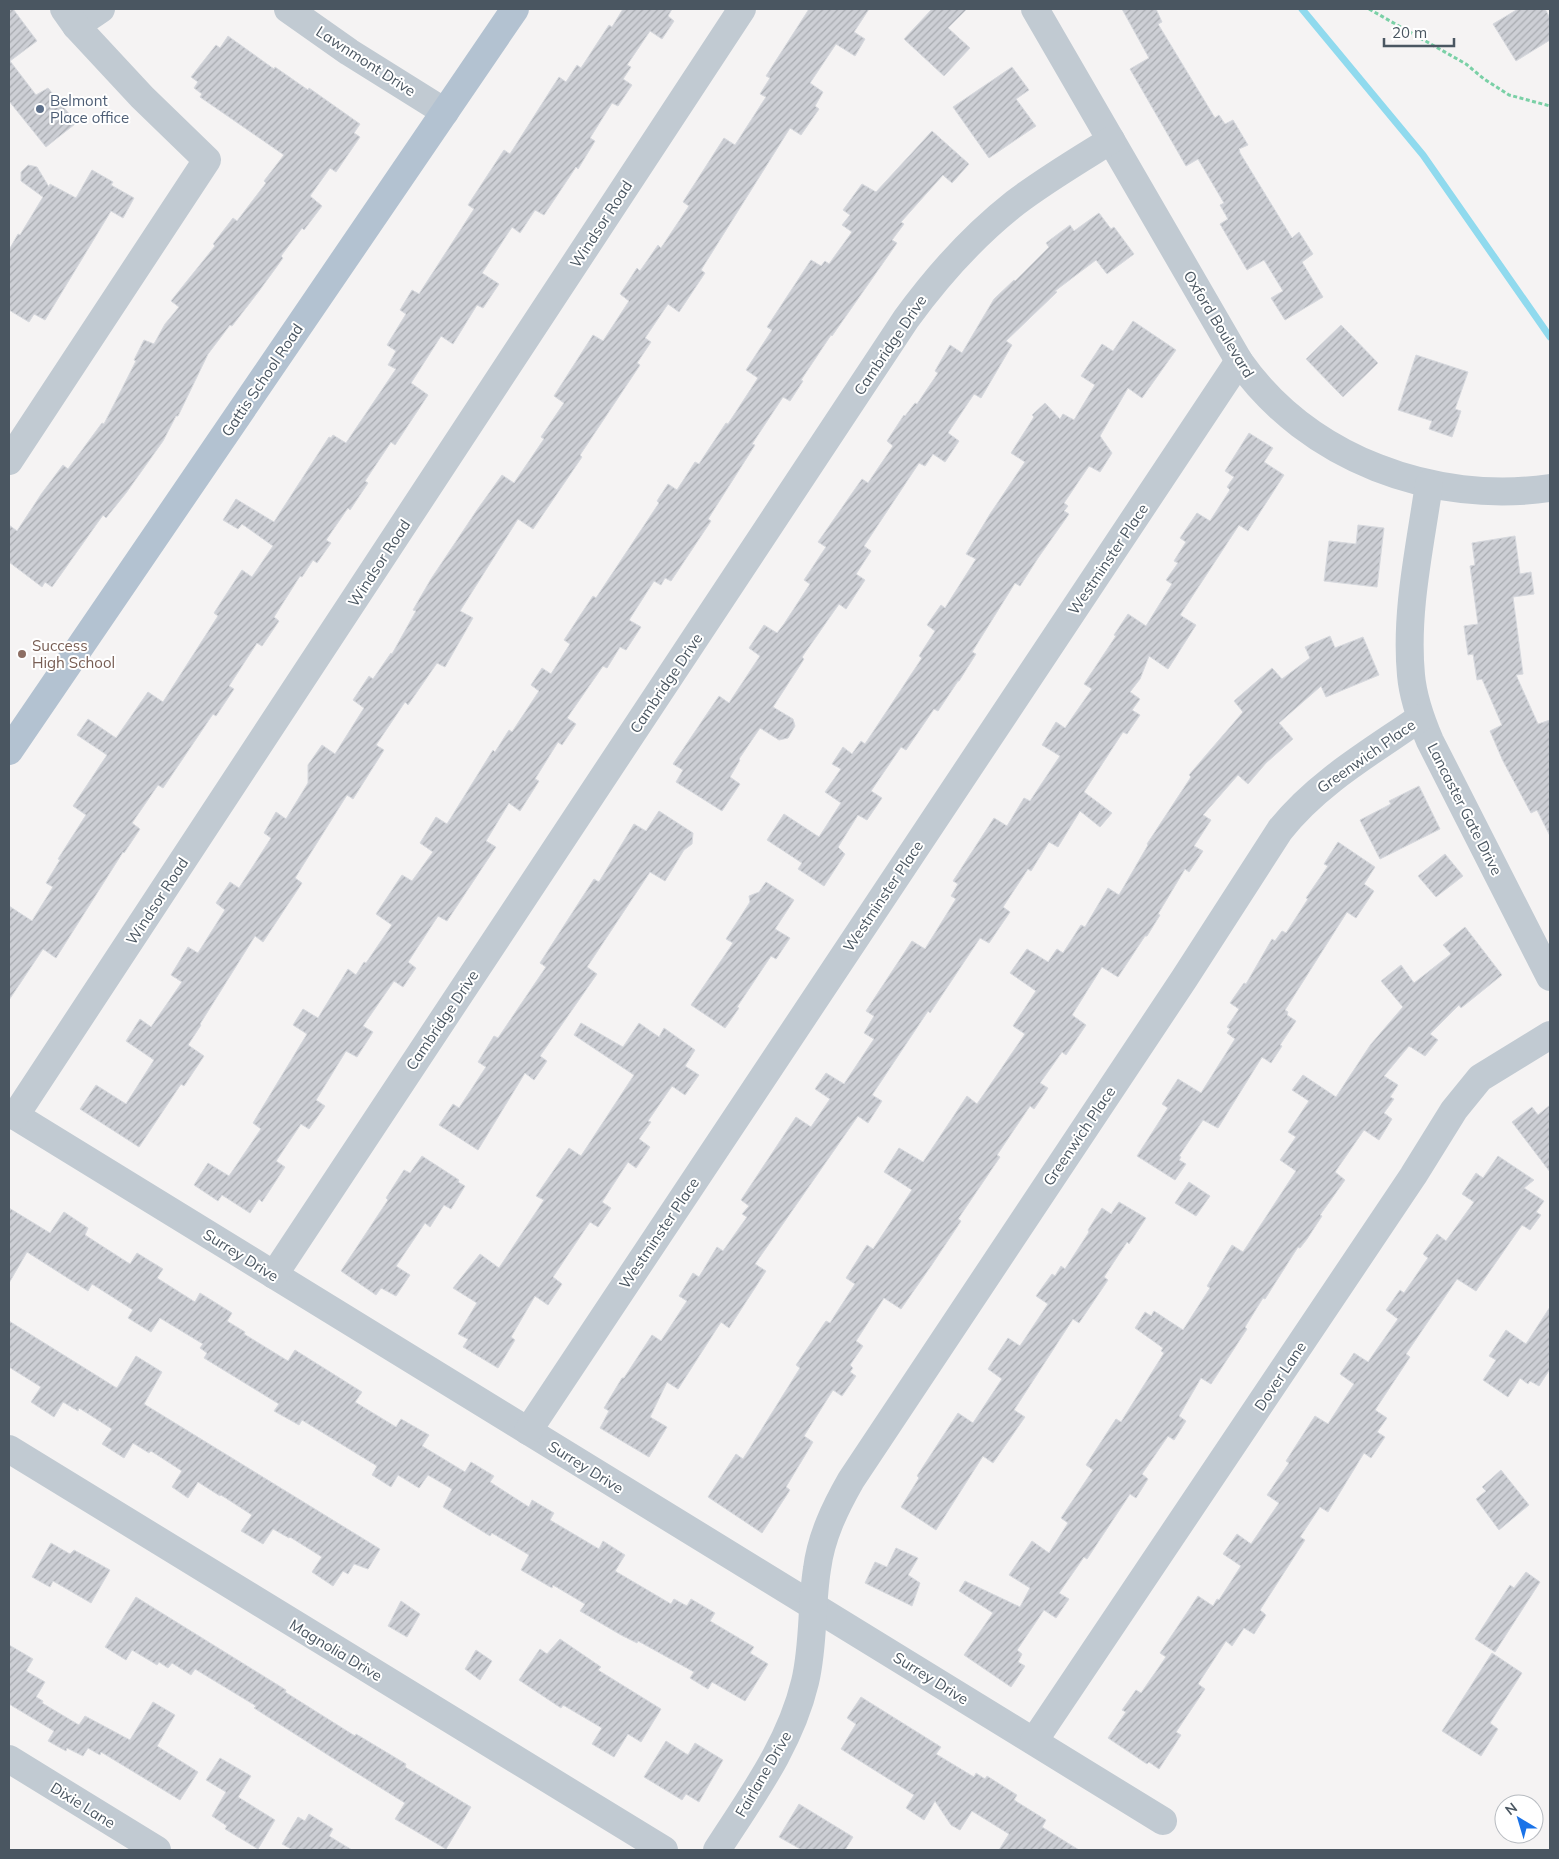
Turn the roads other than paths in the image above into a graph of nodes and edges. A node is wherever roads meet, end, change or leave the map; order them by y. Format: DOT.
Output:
graph roads {
  1 [pos="101,9"];
  2 [pos="288,9"];
  3 [pos="515,9"];
  4 [pos="742,9"];
  5 [pos="1035,9"];
  6 [pos="70,18"];
  7 [pos="445,112"];
  8 [pos="1111,140"];
  9 [pos="1239,361"];
  10 [pos="9,461"];
  11 [pos="1429,484"];
  12 [pos="1550,488"];
  13 [pos="1420,718"];
  14 [pos="9,751"];
  15 [pos="1550,977"];
  16 [pos="1550,1035"];
  17 [pos="12,1114"];
  18 [pos="274,1275"];
  19 [pos="528,1431"];
  20 [pos="9,1449"];
  21 [pos="813,1606"];
  22 [pos="1034,1741"];
  23 [pos="9,1759"];
  24 [pos="1163,1821"];
  25 [pos="157,1850"];
  26 [pos="664,1850"];
  27 [pos="717,1850"];
  1 -- 6 [label="street"];
  2 -- 7 [label="street, Lawnmont Drive"];
  3 -- 7 [label="main road, Gattis School Road"];
  4 -- 17 [label="street, Windsor Road"];
  5 -- 8 [label="street, Oxford Boulevard"];
  6 -- 10 [label="street"];
  7 -- 14 [label="main road, Gattis School Road"];
  8 -- 9 [label="street, Oxford Boulevard"];
  8 -- 18 [label="street, Cambridge Drive"];
  9 -- 11 [label="street, Oxford Boulevard"];
  9 -- 19 [label="street, Westminster Place"];
  11 -- 12 [label="street, Oxford Boulevard"];
  11 -- 13 [label="street, Lancaster Gate Drive"];
  13 -- 15 [label="street, Lancaster Gate Drive"];
  13 -- 21 [label="street, Greenwich Place"];
  16 -- 22 [label="street, Dover Lane"];
  17 -- 18 [label="street, Surrey Drive"];
  18 -- 19 [label="street, Surrey Drive"];
  19 -- 21 [label="street, Surrey Drive"];
  20 -- 26 [label="street, Magnolia Drive"];
  21 -- 22 [label="street, Surrey Drive"];
  21 -- 27 [label="street, Fairlane Drive"];
  22 -- 24 [label="street, Surrey Drive"];
  23 -- 25 [label="street, Dixie Lane"];
}
